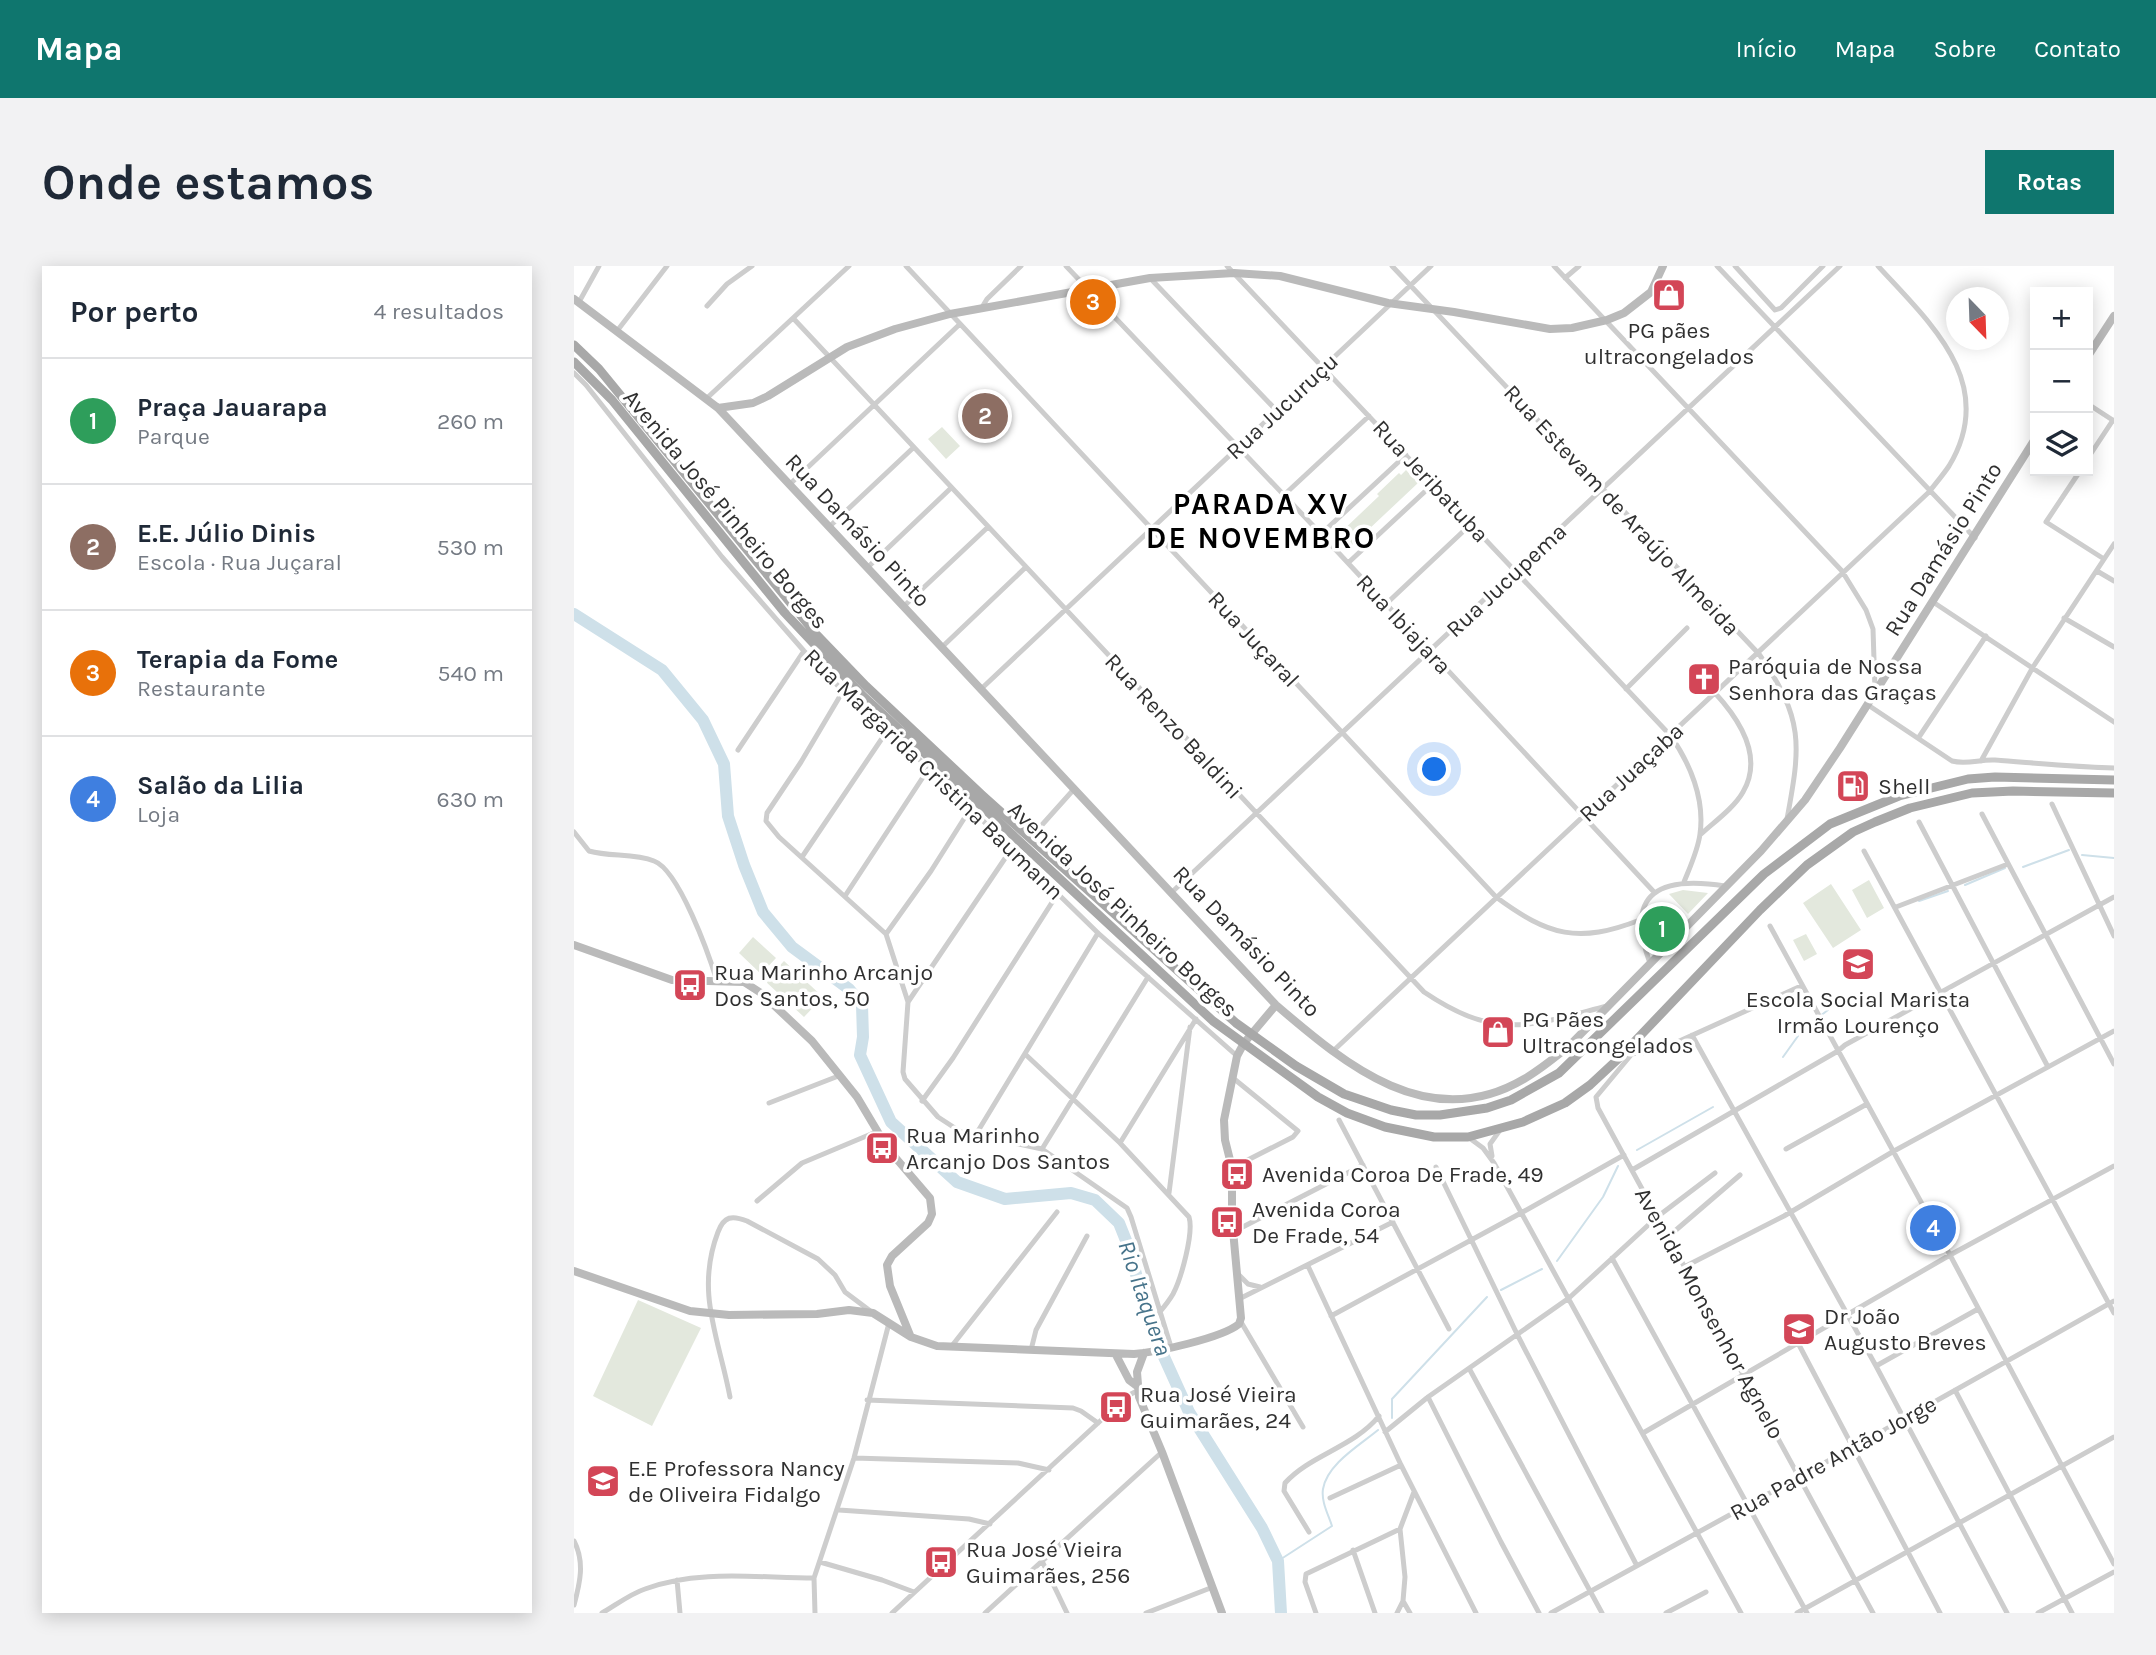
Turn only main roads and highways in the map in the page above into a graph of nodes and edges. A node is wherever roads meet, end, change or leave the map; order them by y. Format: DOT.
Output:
graph roads {
  1 [pos="574,345"];
  2 [pos="574,362"];
  3 [pos="2114,780"];
  4 [pos="2114,793"];
  5 [pos="976,801"];
  1 -- 5 [label="main road, Avenida José Pinheiro Borges"];
  2 -- 5 [label="main road, Avenida José Pinheiro Borges"];
  3 -- 5 [label="main road, Avenida José Pinheiro Borges"];
  4 -- 5 [label="main road, Avenida José Pinheiro Borges"];
}
